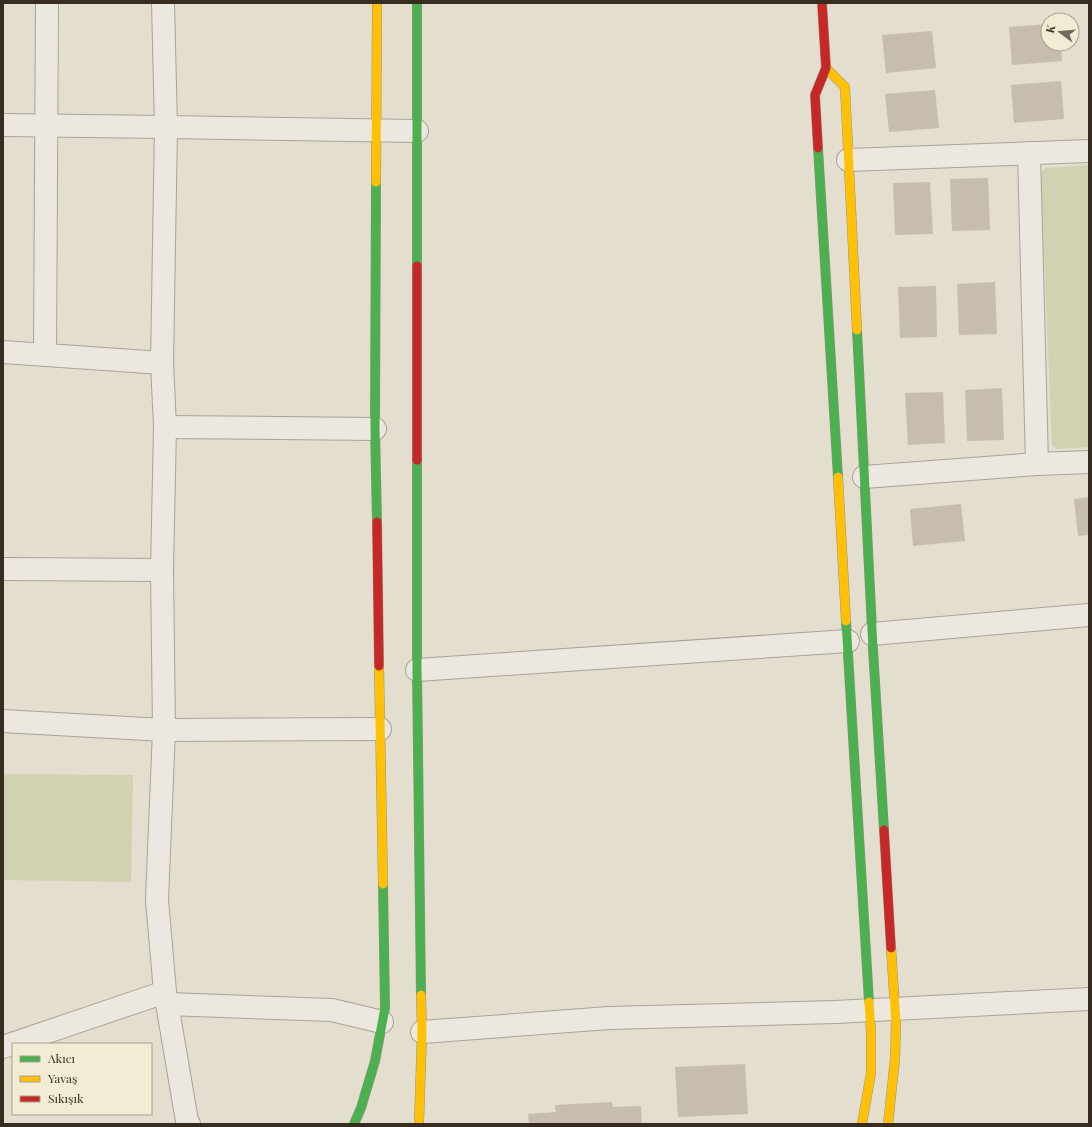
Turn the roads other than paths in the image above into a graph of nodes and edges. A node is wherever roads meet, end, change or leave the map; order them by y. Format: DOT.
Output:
graph roads {
  1 [pos="47,3"];
  2 [pos="163,3"];
  3 [pos="377,3"];
  4 [pos="417,3"];
  5 [pos="822,3"];
  6 [pos="826,68"];
  7 [pos="3,125"];
  8 [pos="46,126"];
  9 [pos="166,127"];
  10 [pos="376,130"];
  11 [pos="417,131"];
  12 [pos="1089,151"];
  13 [pos="1029,153"];
  14 [pos="848,160"];
  15 [pos="3,352"];
  16 [pos="45,355"];
  17 [pos="162,363"];
  18 [pos="166,427"];
  19 [pos="375,429"];
  20 [pos="1089,462"];
  21 [pos="1037,464"];
  22 [pos="864,477"];
  23 [pos="3,569"];
  24 [pos="162,570"];
  25 [pos="1089,615"];
  26 [pos="872,634"];
  27 [pos="848,641"];
  28 [pos="417,670"];
  29 [pos="3,721"];
  30 [pos="380,729"];
  31 [pos="164,730"];
  32 [pos="166,998"];
  33 [pos="1089,999"];
  34 [pos="895,1008"];
  35 [pos="870,1009"];
  36 [pos="382,1022"];
  37 [pos="422,1032"];
  38 [pos="16,1043"];
  39 [pos="189,1124"];
  40 [pos="354,1124"];
  41 [pos="419,1124"];
  42 [pos="862,1124"];
  43 [pos="888,1124"];
  1 -- 8 [label="street"];
  2 -- 9 [label="street"];
  3 -- 10 [label="street"];
  4 -- 11 [label="street"];
  5 -- 6 [label="street"];
  6 -- 14 [label="street"];
  6 -- 27 [label="street"];
  7 -- 8 [label="street"];
  8 -- 9 [label="street"];
  8 -- 16 [label="street"];
  9 -- 10 [label="street"];
  9 -- 17 [label="street"];
  10 -- 11 [label="street"];
  10 -- 19 [label="street"];
  11 -- 28 [label="street"];
  12 -- 13 [label="street"];
  13 -- 14 [label="street"];
  13 -- 21 [label="street"];
  14 -- 22 [label="street"];
  15 -- 16 [label="street"];
  16 -- 17 [label="street"];
  17 -- 18 [label="street"];
  18 -- 19 [label="street"];
  18 -- 24 [label="street"];
  19 -- 30 [label="street"];
  20 -- 21 [label="street"];
  21 -- 22 [label="street"];
  22 -- 26 [label="street"];
  23 -- 24 [label="street"];
  24 -- 31 [label="street"];
  25 -- 26 [label="street"];
  26 -- 34 [label="street"];
  27 -- 28 [label="street"];
  27 -- 35 [label="street"];
  28 -- 37 [label="street"];
  29 -- 31 [label="street"];
  30 -- 31 [label="street"];
  30 -- 36 [label="street"];
  31 -- 32 [label="street"];
  32 -- 36 [label="street"];
  32 -- 38 [label="street"];
  32 -- 39 [label="street"];
  33 -- 34 [label="street"];
  34 -- 35 [label="street"];
  34 -- 43 [label="street"];
  35 -- 37 [label="street"];
  35 -- 42 [label="street"];
  36 -- 40 [label="street"];
  37 -- 41 [label="street"];
}
